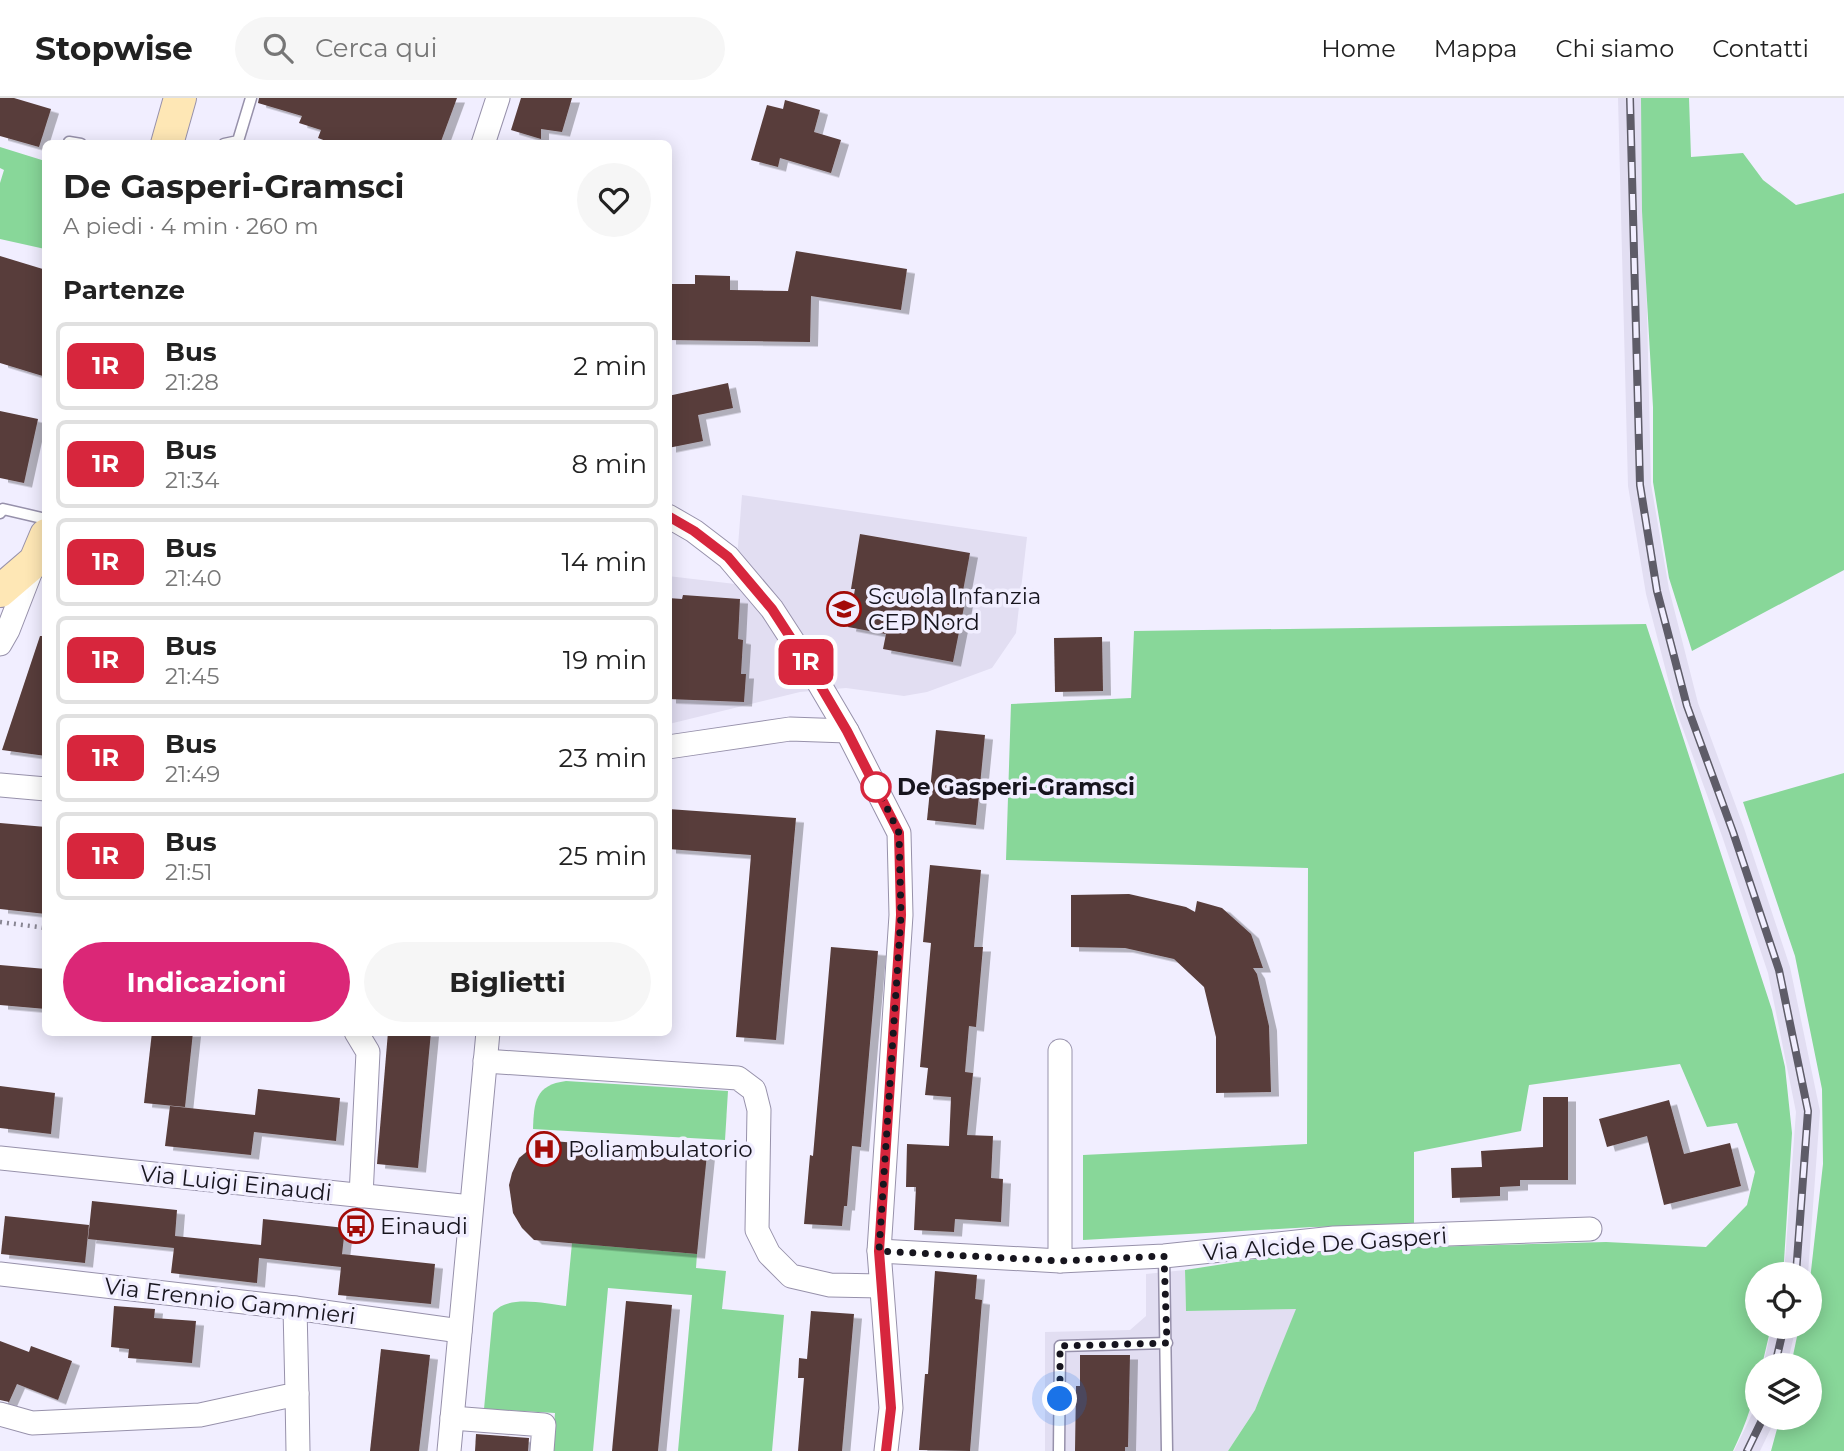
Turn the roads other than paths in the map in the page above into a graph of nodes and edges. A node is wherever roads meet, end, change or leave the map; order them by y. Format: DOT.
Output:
graph roads {
  1 [pos="180,98"];
  2 [pos="251,98"];
  3 [pos="498,98"];
  4 [pos="168,140"];
  5 [pos="237,140"];
  6 [pos="484,140"];
  7 [pos="0,513"];
  8 [pos="42,518"];
  9 [pos="672,518"];
  10 [pos="40,548"];
  11 [pos="0,591"];
  12 [pos="0,644"];
  13 [pos="847,731"];
  14 [pos="672,746"];
  15 [pos="0,785"];
  16 [pos="42,789"];
  17 [pos="358,1036"];
  18 [pos="488,1036"];
  19 [pos="1060,1051"];
  20 [pos="485,1061"];
  21 [pos="0,1158"];
  22 [pos="361,1196"];
  23 [pos="471,1207"];
  24 [pos="1590,1229"];
  25 [pos="879,1251"];
  26 [pos="1164,1256"];
  27 [pos="1060,1261"];
  28 [pos="0,1274"];
  29 [pos="881,1286"];
  30 [pos="295,1308"];
  31 [pos="460,1331"];
  32 [pos="1167,1343"];
  33 [pos="297,1394"];
  34 [pos="0,1413"];
  35 [pos="452,1418"];
  36 [pos="298,1451"];
  37 [pos="449,1451"];
  38 [pos="542,1451"];
  39 [pos="886,1451"];
  40 [pos="1059,1451"];
  41 [pos="1167,1451"];
  1 -- 4 [label="main road"];
  2 -- 5 [label="lane"];
  3 -- 6 [label="street"];
  7 -- 8 [label="lane"];
  9 -- 13 [label="street"];
  10 -- 11 [label="main road"];
  10 -- 12 [label="street"];
  13 -- 14 [label="street"];
  13 -- 25 [label="street"];
  15 -- 16 [label="street"];
  17 -- 22 [label="street"];
  18 -- 20 [label="street"];
  19 -- 27 [label="street"];
  20 -- 23 [label="street"];
  20 -- 29 [label="street"];
  21 -- 22 [label="street, Via Luigi Einaudi"];
  22 -- 23 [label="street, Via Luigi Einaudi"];
  23 -- 31 [label="street"];
  24 -- 26 [label="street, Via Alcide De Gasperi"];
  25 -- 27 [label="street, Via Alcide De Gasperi"];
  25 -- 29 [label="street"];
  26 -- 27 [label="street, Via Alcide De Gasperi"];
  26 -- 32 [label="lane"];
  28 -- 30 [label="street, Via Erennio Gammieri"];
  29 -- 39 [label="street"];
  30 -- 31 [label="street, Via Erennio Gammieri"];
  30 -- 33 [label="street"];
  31 -- 35 [label="street"];
  32 -- 40 [label="lane"];
  32 -- 41 [label="lane"];
  33 -- 34 [label="street"];
  33 -- 36 [label="street"];
  35 -- 37 [label="street"];
  35 -- 38 [label="street"];
}
